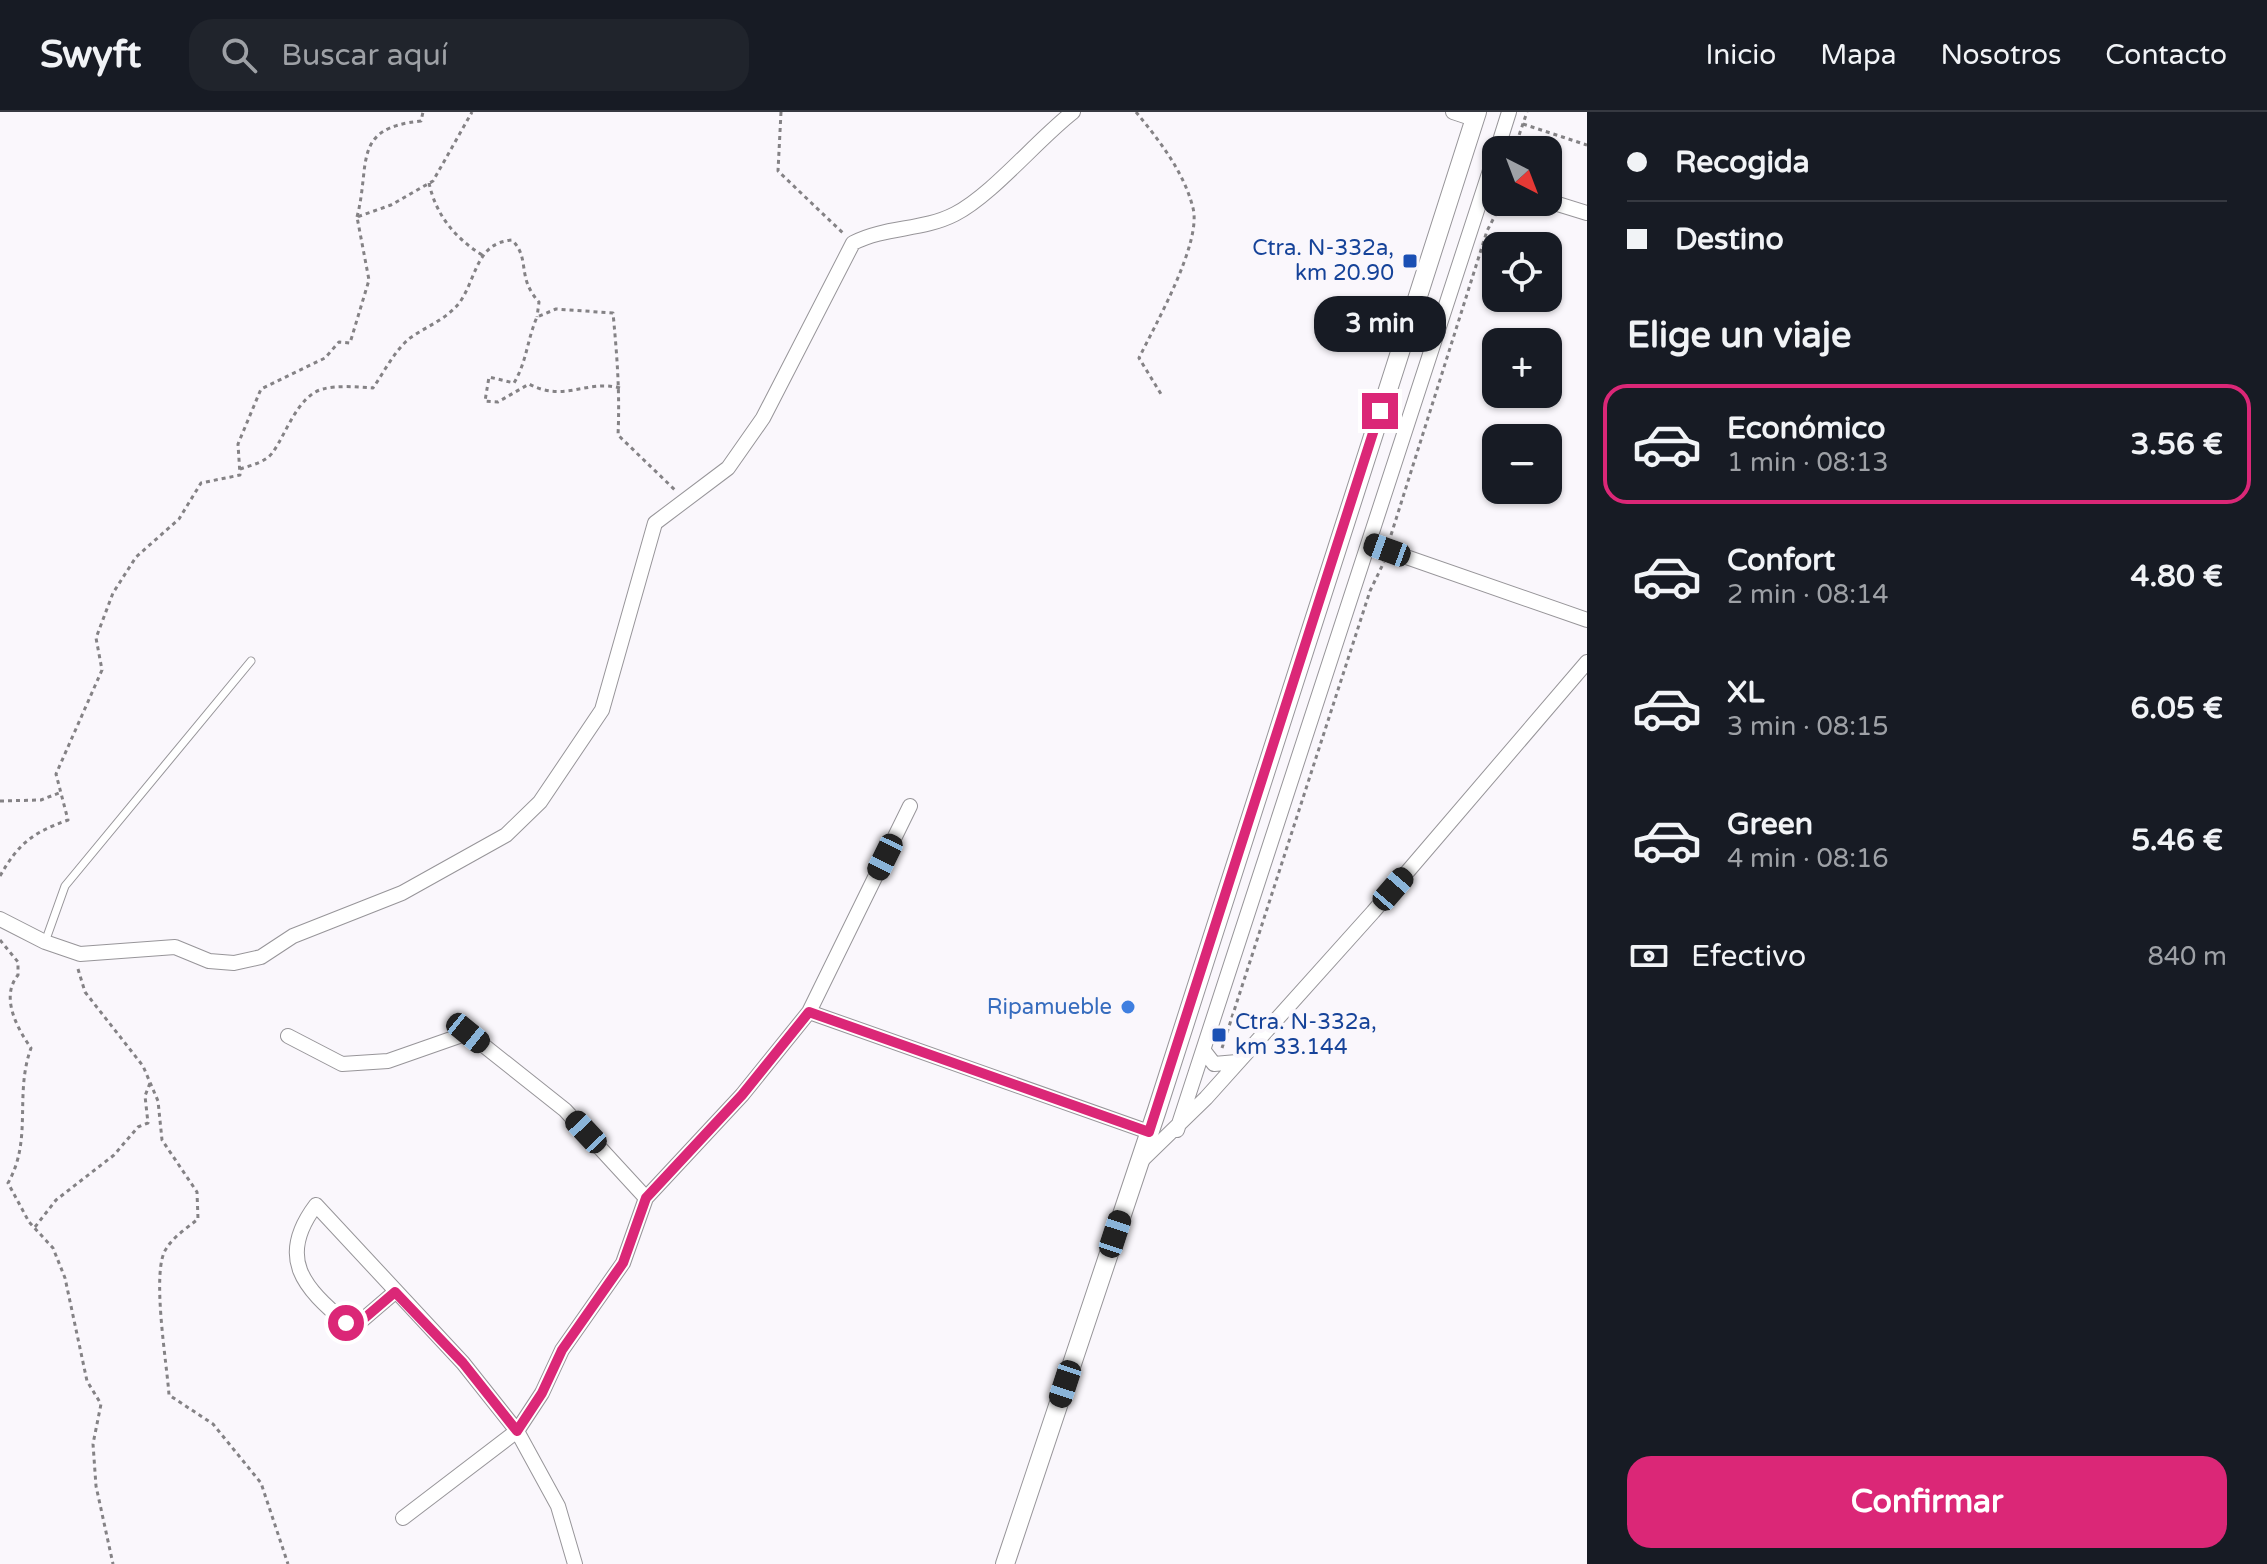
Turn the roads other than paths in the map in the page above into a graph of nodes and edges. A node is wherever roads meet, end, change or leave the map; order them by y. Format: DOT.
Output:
graph roads {
  1 [pos="1073,112"];
  2 [pos="1453,112"];
  3 [pos="1509,112"];
  4 [pos="1476,116"];
  5 [pos="1501,136"];
  6 [pos="1562,205"];
  7 [pos="1482,209"];
  8 [pos="1587,213"];
  9 [pos="1369,544"];
  10 [pos="1587,620"];
  11 [pos="251,661"];
  12 [pos="1587,662"];
  13 [pos="910,806"];
  14 [pos="0,919"];
  15 [pos="45,942"];
  16 [pos="809,1012"];
  17 [pos="288,1036"];
  18 [pos="1204,1051"];
  19 [pos="1237,1062"];
  20 [pos="1177,1130"];
  21 [pos="1149,1132"];
  22 [pos="1138,1163"];
  23 [pos="646,1198"];
  24 [pos="395,1292"];
  25 [pos="517,1431"];
  26 [pos="403,1518"];
  27 [pos="575,1564"];
  28 [pos="1005,1564"];
  1 -- 15 [label="street"];
  2 -- 4 [label="street"];
  3 -- 5 [label="street"];
  4 -- 21 [label="main road"];
  6 -- 8 [label="street"];
  7 -- 9 [label="street"];
  9 -- 10 [label="street"];
  9 -- 18 [label="street"];
  11 -- 15 [label="lane"];
  12 -- 19 [label="street"];
  13 -- 16 [label="street"];
  14 -- 15 [label="street"];
  16 -- 21 [label="street"];
  16 -- 23 [label="street"];
  17 -- 23 [label="street"];
  18 -- 19 [label="street"];
  18 -- 20 [label="street"];
  19 -- 20 [label="street"];
  20 -- 22 [label="street"];
  21 -- 22 [label="main road"];
  22 -- 28 [label="main road"];
  23 -- 25 [label="street"];
  24 -- 24 [label="street"];
  24 -- 25 [label="street"];
  25 -- 26 [label="street"];
  25 -- 27 [label="street"];
}
